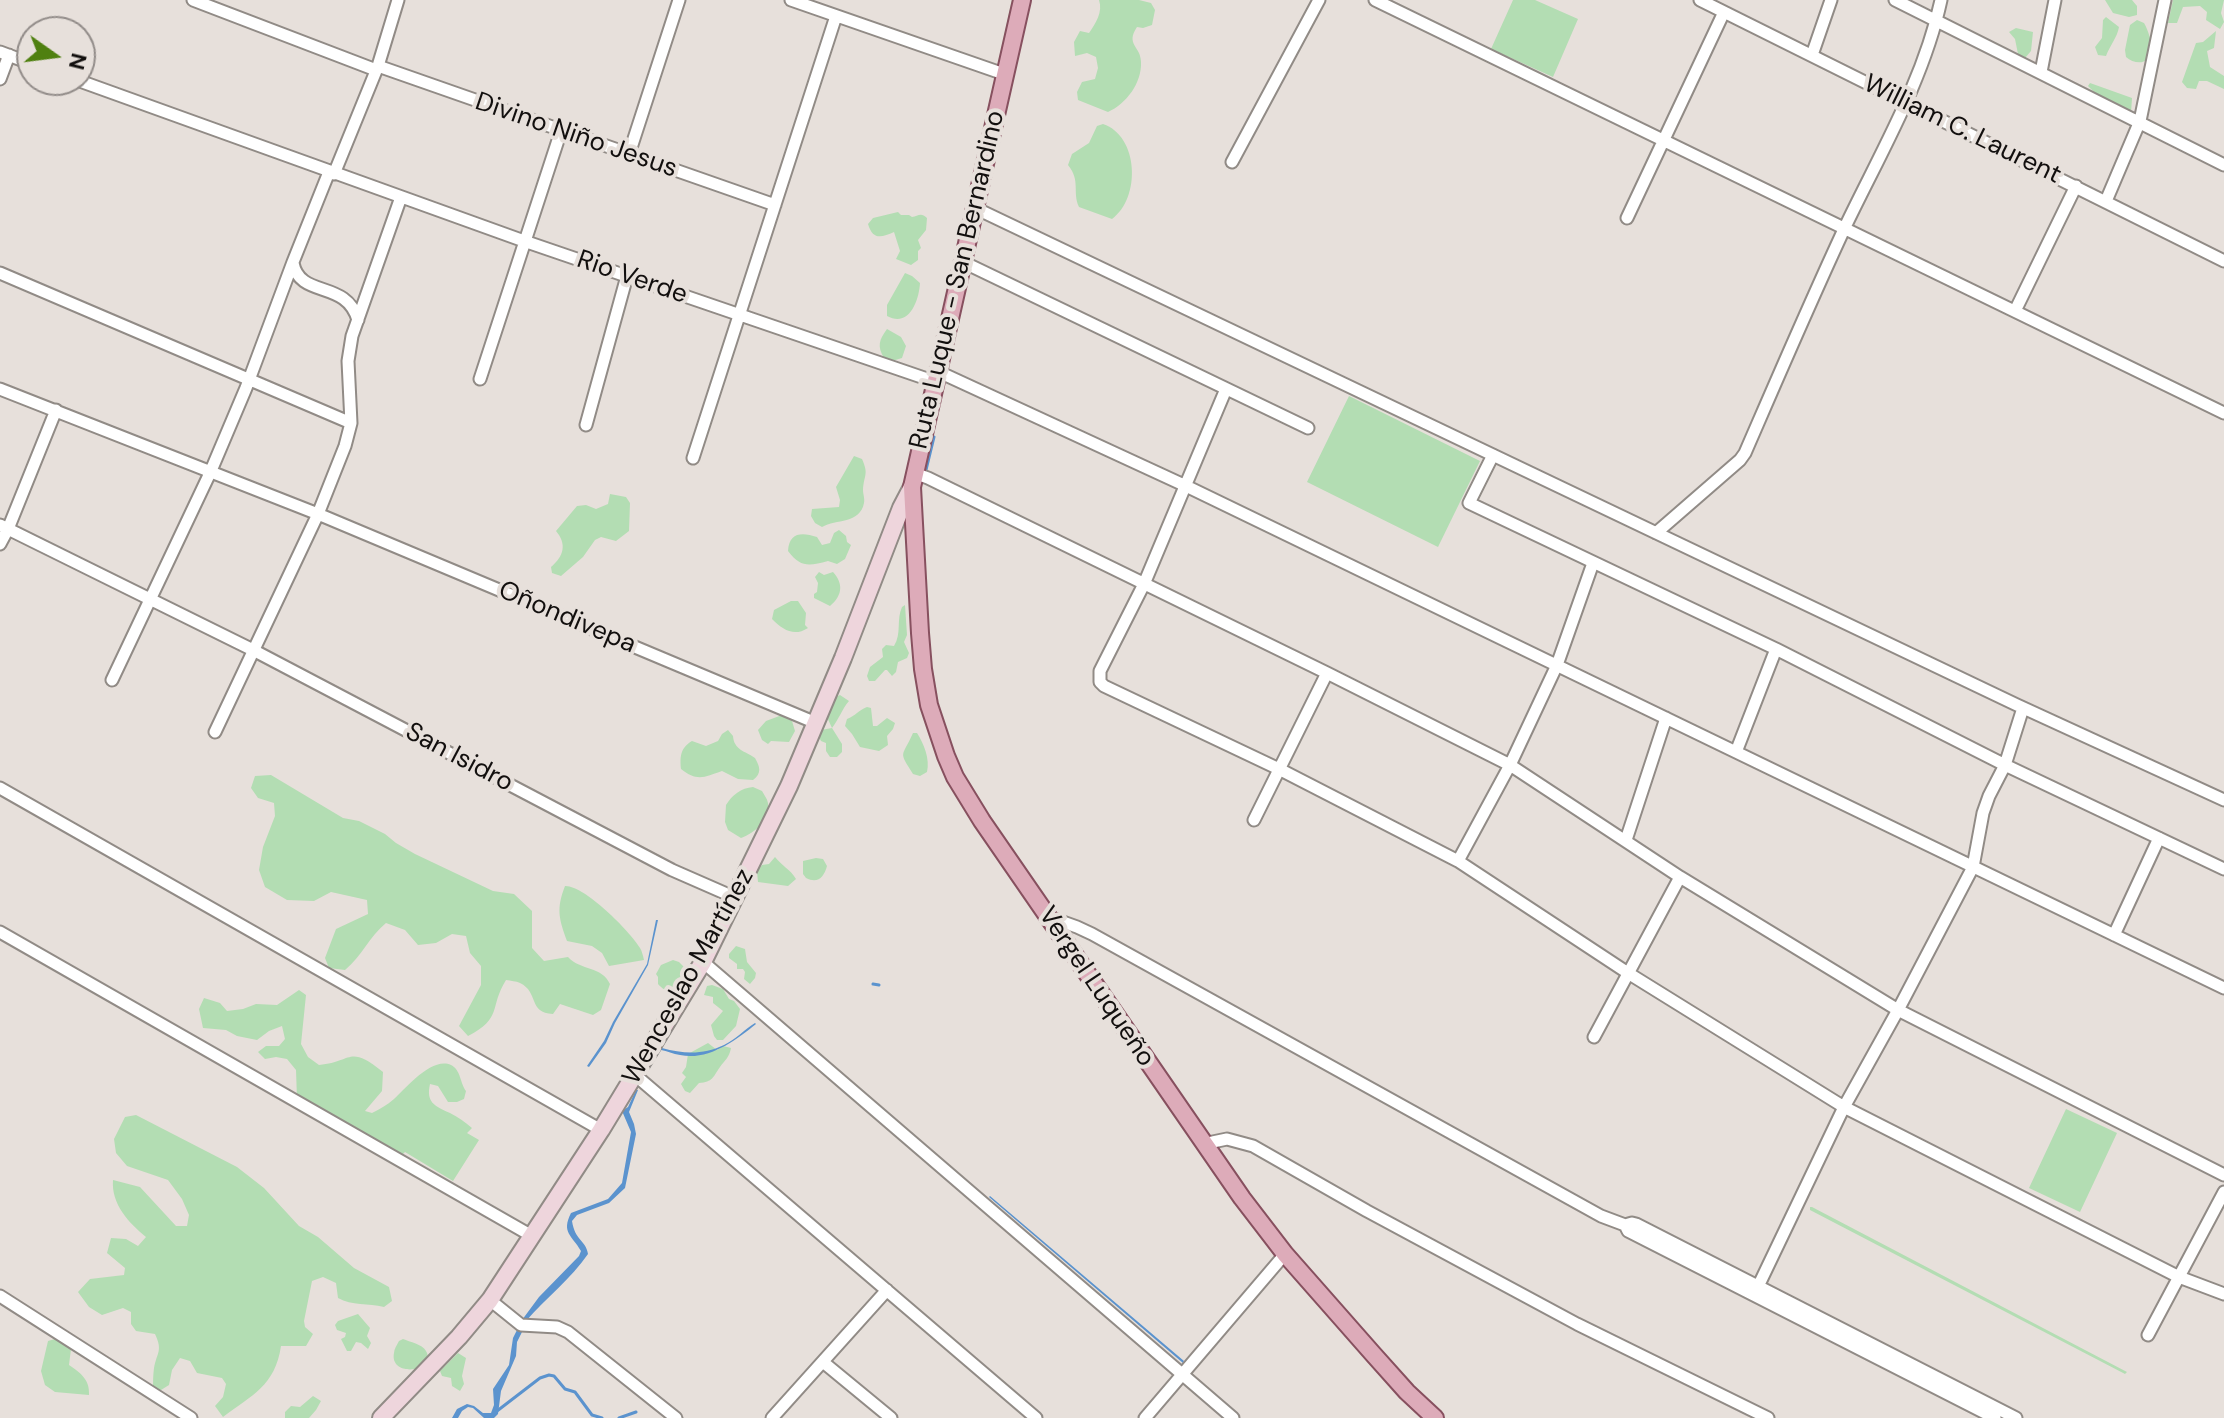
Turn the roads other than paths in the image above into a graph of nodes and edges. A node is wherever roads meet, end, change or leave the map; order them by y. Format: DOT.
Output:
graph roads {
  1 [pos="193,0"];
  2 [pos="398,0"];
  3 [pos="679,0"];
  4 [pos="791,0"];
  5 [pos="1022,0"];
  6 [pos="1319,0"];
  7 [pos="1375,0"];
  8 [pos="1700,0"];
  9 [pos="1831,0"];
  10 [pos="1895,0"];
  11 [pos="1941,0"];
  12 [pos="2055,0"];
  13 [pos="2165,0"];
  14 [pos="225,6"];
  15 [pos="1724,12"];
  16 [pos="836,16"];
  17 [pos="1936,21"];
  18 [pos="4,53"];
  19 [pos="1812,55"];
  20 [pos="377,68"];
  21 [pos="2041,72"];
  22 [pos="1004,74"];
  23 [pos="0,79"];
  24 [pos="96,87"];
  25 [pos="1906,102"];
  26 [pos="2140,121"];
  27 [pos="561,131"];
  28 [pos="1664,140"];
  29 [pos="629,154"];
  30 [pos="1232,162"];
  31 [pos="2224,165"];
  32 [pos="331,173"];
  33 [pos="2076,186"];
  34 [pos="401,197"];
  35 [pos="2106,201"];
  36 [pos="775,205"];
  37 [pos="975,208"];
  38 [pos="1627,218"];
  39 [pos="1845,228"];
  40 [pos="524,241"];
  41 [pos="2224,261"];
  42 [pos="293,262"];
  43 [pos="963,262"];
  44 [pos="0,273"];
  45 [pos="627,276"];
  46 [pos="2015,311"];
  47 [pos="739,314"];
  48 [pos="358,320"];
  49 [pos="938,377"];
  50 [pos="480,379"];
  51 [pos="250,380"];
  52 [pos="0,389"];
  53 [pos="1226,389"];
  54 [pos="56,410"];
  55 [pos="2224,413"];
  56 [pos="351,423"];
  57 [pos="586,425"];
  58 [pos="1308,428"];
  59 [pos="1493,455"];
  60 [pos="693,458"];
  61 [pos="210,473"];
  62 [pos="913,480"];
  63 [pos="1186,486"];
  64 [pos="318,514"];
  65 [pos="4,527"];
  66 [pos="1656,533"];
  67 [pos="0,544"];
  68 [pos="1593,563"];
  69 [pos="1144,584"];
  70 [pos="150,598"];
  71 [pos="1776,649"];
  72 [pos="253,650"];
  73 [pos="1557,665"];
  74 [pos="1327,673"];
  75 [pos="112,680"];
  76 [pos="2023,708"];
  77 [pos="1666,718"];
  78 [pos="816,723"];
  79 [pos="215,732"];
  80 [pos="1736,752"];
  81 [pos="1510,765"];
  82 [pos="2005,765"];
  83 [pos="1279,769"];
  84 [pos="0,788"];
  85 [pos="2224,800"];
  86 [pos="1254,820"];
  87 [pos="2159,838"];
  88 [pos="1626,840"];
  89 [pos="1458,861"];
  90 [pos="1973,867"];
  91 [pos="2224,869"];
  92 [pos="1680,877"];
  93 [pos="736,898"];
  94 [pos="1048,917"];
  95 [pos="0,932"];
  96 [pos="2114,935"];
  97 [pos="703,962"];
  98 [pos="1628,973"];
  99 [pos="2224,988"];
  100 [pos="1898,1010"];
  101 [pos="1594,1037"];
  102 [pos="635,1075"];
  103 [pos="1844,1107"];
  104 [pos="601,1130"];
  105 [pos="1203,1144"];
  106 [pos="2224,1175"];
  107 [pos="2224,1192"];
  108 [pos="532,1236"];
  109 [pos="1285,1254"];
  110 [pos="2179,1277"];
  111 [pos="887,1290"];
  112 [pos="1756,1291"];
  113 [pos="2224,1294"];
  114 [pos="0,1296"];
  115 [pos="490,1300"];
  116 [pos="2148,1335"];
  117 [pos="823,1362"];
  118 [pos="1183,1374"];
  119 [pos="191,1418"];
  120 [pos="381,1418"];
  121 [pos="676,1418"];
  122 [pos="772,1418"];
  123 [pos="891,1418"];
  124 [pos="1036,1418"];
  125 [pos="1145,1418"];
  126 [pos="1233,1418"];
  127 [pos="1435,1418"];
  128 [pos="1768,1418"];
  129 [pos="1995,1418"];
  130 [pos="2016,1418"];
  1 -- 14 [label="street, Divino Niño Jesus"];
  2 -- 20 [label="street"];
  3 -- 29 [label="street"];
  4 -- 16 [label="street"];
  5 -- 22 [label="main road"];
  6 -- 30 [label="street"];
  7 -- 28 [label="street"];
  8 -- 15 [label="street, William C. Laurent"];
  9 -- 19 [label="street"];
  10 -- 17 [label="street"];
  11 -- 17 [label="street"];
  12 -- 21 [label="street"];
  13 -- 26 [label="street"];
  14 -- 20 [label="street, Divino Niño Jesus"];
  15 -- 19 [label="street, William C. Laurent"];
  15 -- 28 [label="street"];
  16 -- 22 [label="street"];
  16 -- 36 [label="street"];
  17 -- 21 [label="street"];
  17 -- 25 [label="street"];
  18 -- 23 [label="street"];
  19 -- 25 [label="street, William C. Laurent"];
  20 -- 27 [label="street, Divino Niño Jesus"];
  20 -- 32 [label="street"];
  21 -- 26 [label="street"];
  22 -- 37 [label="main road, Ruta Luque - San Bernardino"];
  24 -- 32 [label="street, Rio Verde"];
  25 -- 33 [label="street, William C. Laurent"];
  25 -- 39 [label="street"];
  26 -- 31 [label="street"];
  26 -- 35 [label="street"];
  27 -- 29 [label="street, Divino Niño Jesus"];
  27 -- 40 [label="street"];
  28 -- 38 [label="street"];
  28 -- 39 [label="street"];
  29 -- 36 [label="street, Divino Niño Jesus"];
  32 -- 34 [label="street, Rio Verde"];
  32 -- 42 [label="street"];
  33 -- 35 [label="street, William C. Laurent"];
  33 -- 46 [label="street"];
  34 -- 40 [label="street, Rio Verde"];
  34 -- 48 [label="street"];
  35 -- 41 [label="street, William C. Laurent"];
  36 -- 47 [label="street"];
  37 -- 43 [label="main road, Ruta Luque - San Bernardino"];
  37 -- 59 [label="street"];
  39 -- 46 [label="street"];
  39 -- 66 [label="street"];
  40 -- 45 [label="street, Rio Verde"];
  40 -- 50 [label="street"];
  42 -- 48 [label="street"];
  42 -- 51 [label="street"];
  43 -- 49 [label="main road, Ruta Luque - San Bernardino"];
  43 -- 53 [label="street"];
  44 -- 51 [label="street"];
  45 -- 47 [label="street, Rio Verde"];
  45 -- 57 [label="street"];
  46 -- 55 [label="street"];
  47 -- 49 [label="street, Rio Verde"];
  47 -- 60 [label="street"];
  48 -- 56 [label="street"];
  49 -- 62 [label="main road, Ruta Luque - San Bernardino"];
  49 -- 63 [label="street, Rio Verde"];
  51 -- 56 [label="street"];
  51 -- 61 [label="street"];
  52 -- 54 [label="street, Oñondivepa"];
  53 -- 58 [label="street"];
  53 -- 63 [label="street"];
  54 -- 61 [label="street, Oñondivepa"];
  54 -- 65 [label="street"];
  56 -- 64 [label="street"];
  59 -- 66 [label="street"];
  59 -- 68 [label="street"];
  61 -- 64 [label="street, Oñondivepa"];
  61 -- 70 [label="street"];
  62 -- 69 [label="street"];
  62 -- 78 [label="main road, Wenceslao Martínez"];
  62 -- 94 [label="main road, Vergel Luqueño"];
  63 -- 69 [label="street"];
  63 -- 73 [label="street, Rio Verde"];
  64 -- 72 [label="street"];
  64 -- 78 [label="street, Oñondivepa"];
  65 -- 67 [label="street"];
  65 -- 70 [label="street, San Isidro"];
  66 -- 76 [label="street"];
  68 -- 71 [label="street"];
  68 -- 73 [label="street"];
  69 -- 74 [label="street"];
  69 -- 83 [label="street"];
  70 -- 72 [label="street, San Isidro"];
  70 -- 75 [label="street"];
  71 -- 80 [label="street"];
  71 -- 82 [label="street"];
  72 -- 79 [label="street"];
  72 -- 93 [label="street, San Isidro"];
  73 -- 77 [label="street, Rio Verde"];
  73 -- 81 [label="street"];
  74 -- 81 [label="street"];
  74 -- 83 [label="street"];
  76 -- 82 [label="street"];
  76 -- 85 [label="street"];
  77 -- 80 [label="street, Rio Verde"];
  77 -- 88 [label="street"];
  78 -- 93 [label="main road, Wenceslao Martínez"];
  80 -- 90 [label="street, Rio Verde"];
  81 -- 88 [label="street"];
  81 -- 89 [label="street"];
  82 -- 87 [label="street"];
  82 -- 90 [label="street"];
  83 -- 86 [label="street"];
  83 -- 89 [label="street"];
  84 -- 104 [label="street"];
  87 -- 91 [label="street"];
  87 -- 96 [label="street"];
  88 -- 92 [label="street"];
  89 -- 98 [label="street"];
  90 -- 96 [label="street, Rio Verde"];
  90 -- 100 [label="street"];
  92 -- 98 [label="street"];
  92 -- 100 [label="street"];
  93 -- 97 [label="main road, Wenceslao Martínez"];
  94 -- 105 [label="main road, Vergel Luqueño"];
  94 -- 112 [label="street"];
  95 -- 108 [label="street"];
  96 -- 99 [label="street, Rio Verde"];
  97 -- 102 [label="main road, Wenceslao Martínez"];
  97 -- 118 [label="street"];
  98 -- 101 [label="street"];
  98 -- 103 [label="street"];
  100 -- 103 [label="street"];
  100 -- 106 [label="street"];
  102 -- 104 [label="main road, Wenceslao Martínez"];
  102 -- 111 [label="street"];
  103 -- 110 [label="street"];
  103 -- 112 [label="street"];
  104 -- 108 [label="main road, Wenceslao Martínez"];
  105 -- 109 [label="main road, Vergel Luqueño"];
  105 -- 128 [label="street"];
  107 -- 110 [label="street"];
  108 -- 115 [label="main road, Wenceslao Martínez"];
  109 -- 118 [label="street"];
  109 -- 127 [label="main road, Vergel Luqueño"];
  110 -- 113 [label="street"];
  110 -- 116 [label="street"];
  111 -- 117 [label="street"];
  111 -- 124 [label="street"];
  112 -- 129 [label="street"];
  112 -- 130 [label="street"];
  114 -- 119 [label="street"];
  115 -- 120 [label="main road, Wenceslao Martínez"];
  115 -- 121 [label="street"];
  117 -- 122 [label="street"];
  117 -- 123 [label="street"];
  118 -- 125 [label="street"];
  118 -- 126 [label="street"];
}
